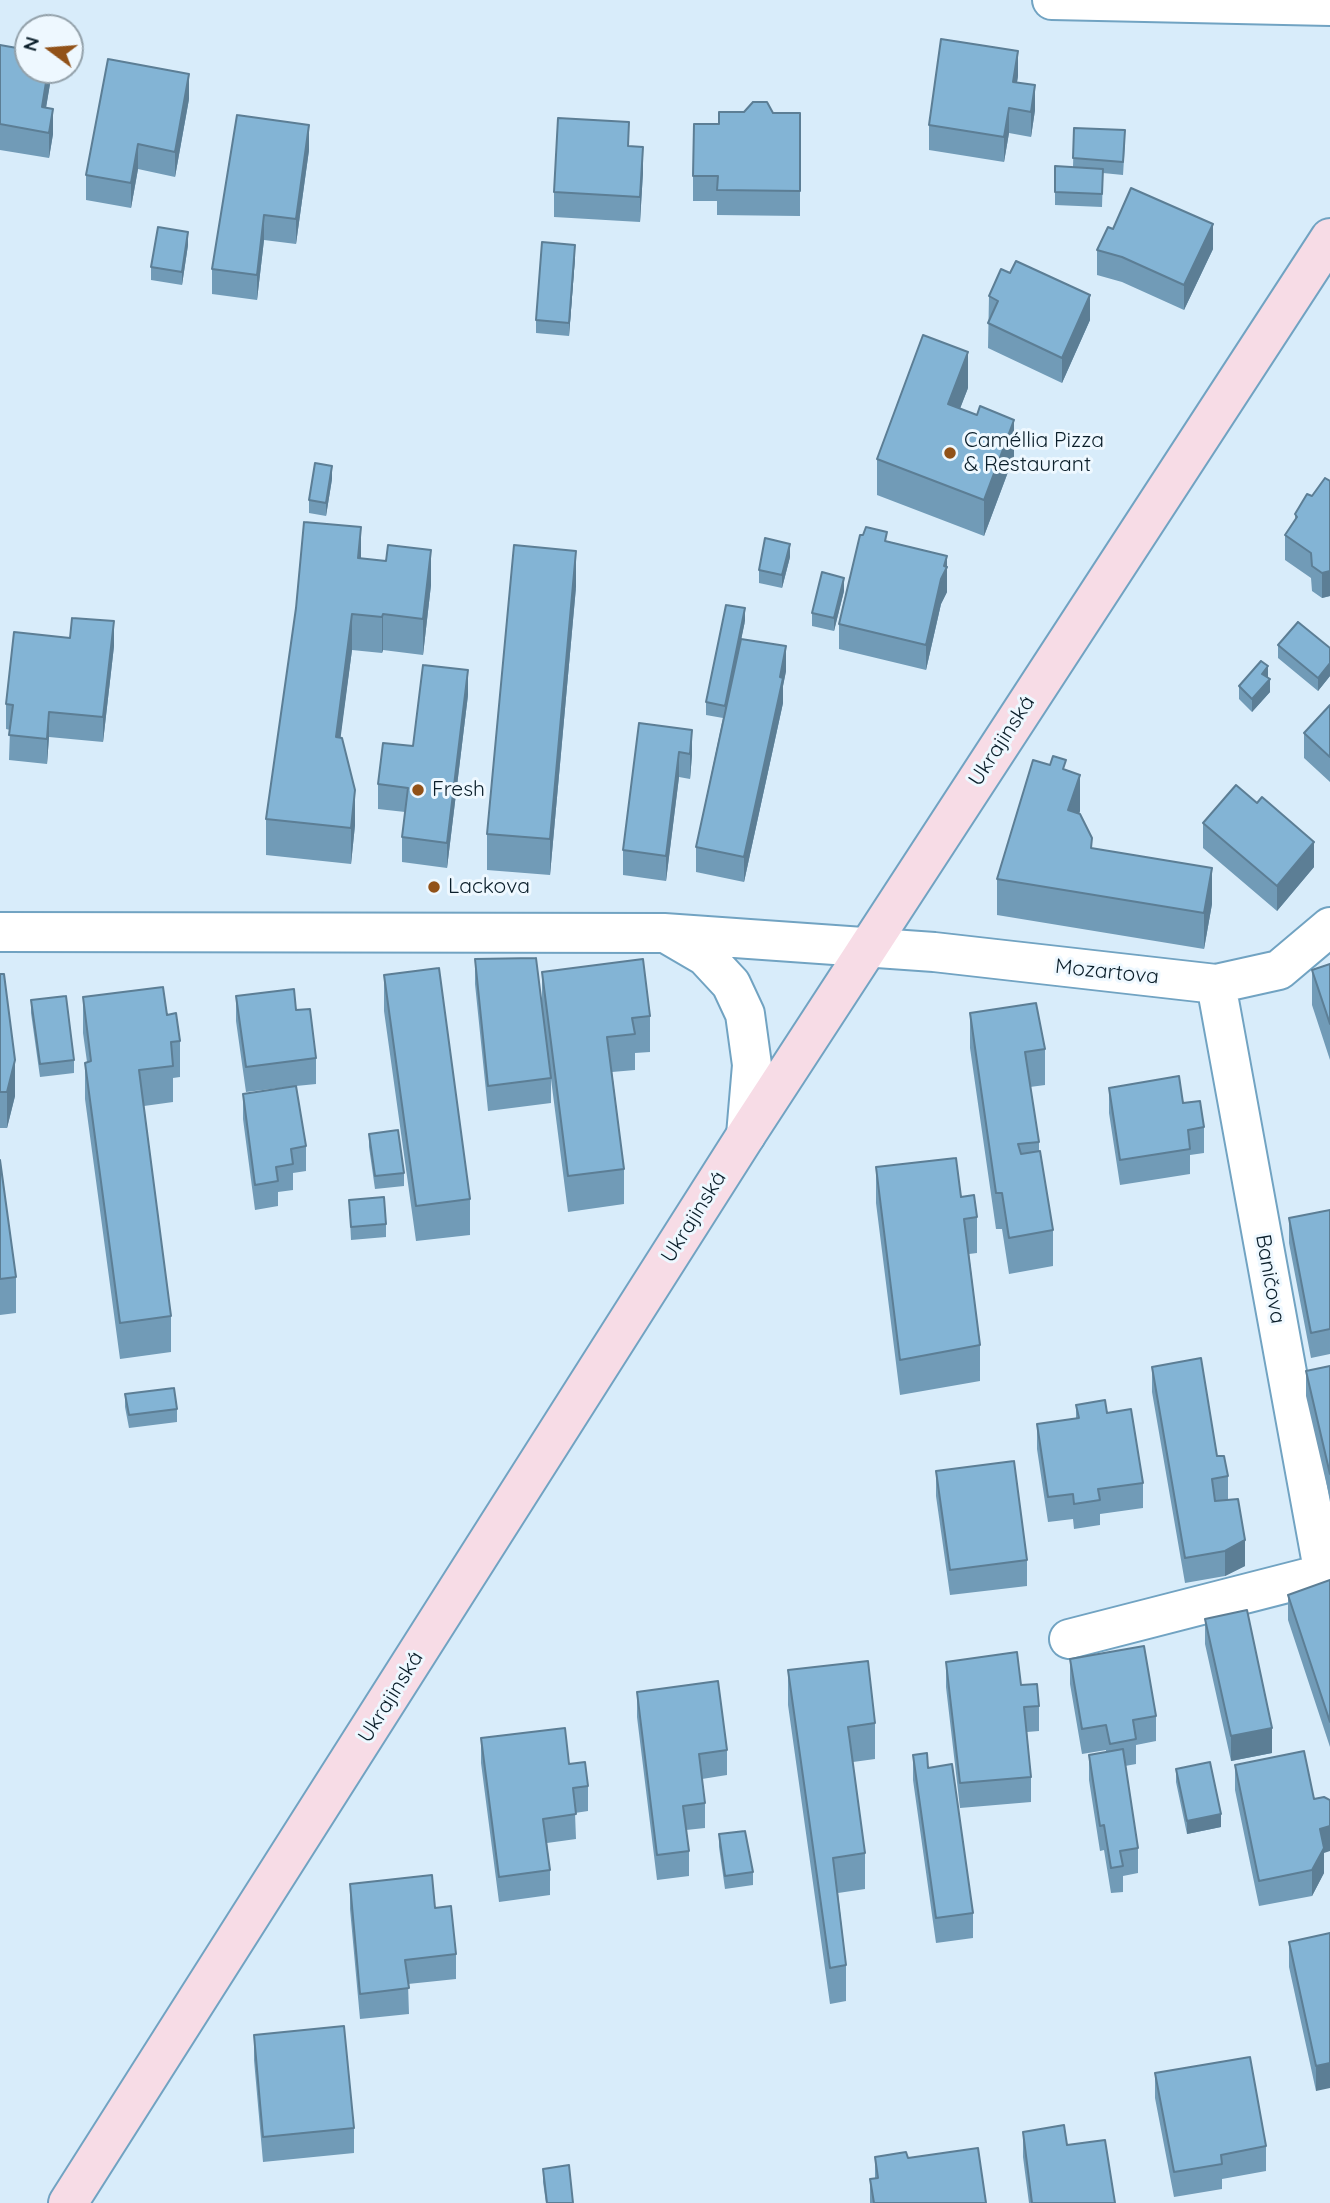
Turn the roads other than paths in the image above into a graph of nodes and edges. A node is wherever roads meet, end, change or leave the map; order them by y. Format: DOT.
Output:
graph roads {
  1 [pos="1052,0"];
  2 [pos="1330,6"];
  3 [pos="1330,238"];
  4 [pos="1330,927"];
  5 [pos="0,932"];
  6 [pos="664,933"];
  7 [pos="867,948"];
  8 [pos="1216,984"];
  9 [pos="746,1135"];
  10 [pos="1327,1574"];
  11 [pos="1069,1639"];
  12 [pos="68,2203"];
  1 -- 2 [label="street"];
  3 -- 7 [label="main road, Ukrajinská"];
  4 -- 8 [label="street, Mozartova"];
  5 -- 6 [label="street"];
  6 -- 7 [label="street"];
  6 -- 9 [label="street"];
  7 -- 8 [label="street, Mozartova"];
  7 -- 9 [label="main road, Ukrajinská"];
  8 -- 10 [label="street, Baničova"];
  9 -- 12 [label="main road, Ukrajinská"];
  10 -- 11 [label="street, Baničova"];
}
